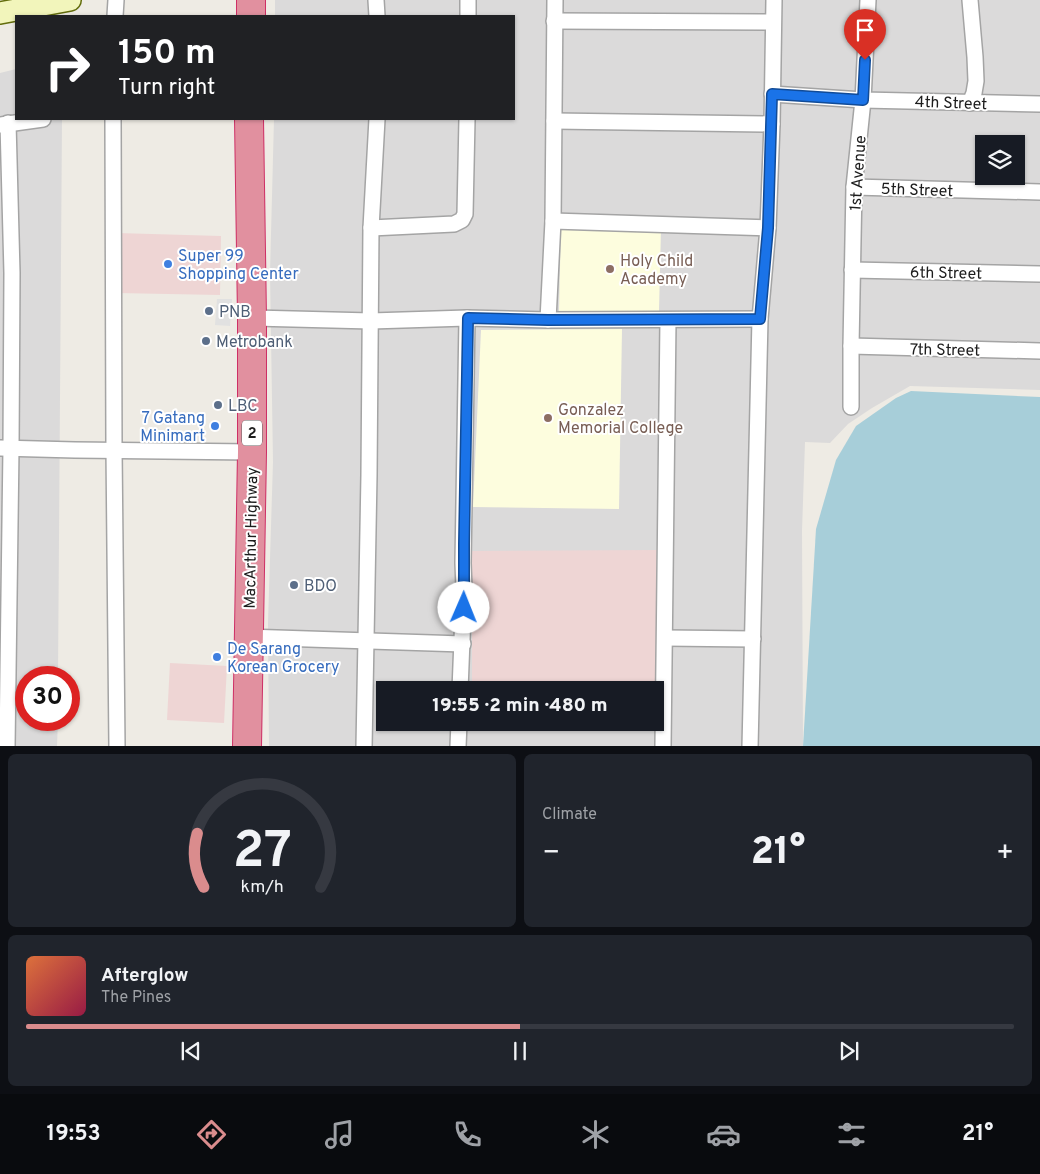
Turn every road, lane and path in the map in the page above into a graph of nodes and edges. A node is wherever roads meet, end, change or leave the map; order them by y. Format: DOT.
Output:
graph roads {
  1 [pos="70,0"];
  2 [pos="116,0"];
  3 [pos="251,0"];
  4 [pos="376,0"];
  5 [pos="468,0"];
  6 [pos="555,0"];
  7 [pos="774,0"];
  8 [pos="868,0"];
  9 [pos="970,0"];
  10 [pos="0,13"];
  11 [pos="115,15"];
  12 [pos="251,15"];
  13 [pos="377,15"];
  14 [pos="468,15"];
  15 [pos="554,21"];
  16 [pos="773,22"];
  17 [pos="772,94"];
  18 [pos="863,100"];
  19 [pos="970,103"];
  20 [pos="1040,104"];
  21 [pos="35,120"];
  22 [pos="113,120"];
  23 [pos="250,120"];
  24 [pos="377,120"];
  25 [pos="467,120"];
  26 [pos="554,121"];
  27 [pos="4,124"];
  28 [pos="772,124"];
  29 [pos="854,187"];
  30 [pos="1040,192"];
  31 [pos="553,221"];
  32 [pos="371,228"];
  33 [pos="768,228"];
  34 [pos="852,270"];
  35 [pos="1040,274"];
  36 [pos="252,318"];
  37 [pos="468,318"];
  38 [pos="760,319"];
  39 [pos="548,320"];
  40 [pos="668,320"];
  41 [pos="371,321"];
  42 [pos="851,346"];
  43 [pos="1040,351"];
  44 [pos="851,407"];
  45 [pos="6,448"];
  46 [pos="114,449"];
  47 [pos="252,452"];
  48 [pos="249,638"];
  49 [pos="665,638"];
  50 [pos="753,639"];
  51 [pos="366,641"];
  52 [pos="462,644"];
  53 [pos="460,681"];
  54 [pos="459,731"];
  55 [pos="7,746"];
  56 [pos="117,746"];
  57 [pos="247,746"];
  58 [pos="364,746"];
  59 [pos="458,746"];
  60 [pos="663,746"];
  61 [pos="750,746"];
  1 -- 10 [label="main road"];
  2 -- 11 [label="street"];
  3 -- 12 [label="highway"];
  4 -- 13 [label="street"];
  5 -- 14 [label="street"];
  6 -- 15 [label="street"];
  7 -- 16 [label="street"];
  8 -- 18 [label="street, 1st Avenue"];
  9 -- 19 [label="street"];
  15 -- 16 [label="street"];
  15 -- 26 [label="street"];
  16 -- 17 [label="street"];
  17 -- 18 [label="street, 4th Street"];
  17 -- 28 [label="street"];
  18 -- 19 [label="street, 4th Street"];
  18 -- 29 [label="street, 1st Avenue"];
  19 -- 20 [label="street, 4th Street"];
  21 -- 27 [label="street"];
  22 -- 46 [label="street"];
  23 -- 36 [label="highway, MacArthur Highway / 2"];
  24 -- 32 [label="street"];
  25 -- 32 [label="street"];
  26 -- 28 [label="street"];
  26 -- 31 [label="street"];
  27 -- 45 [label="street"];
  28 -- 33 [label="street"];
  29 -- 30 [label="street, 5th Street"];
  29 -- 34 [label="street, 1st Avenue"];
  31 -- 33 [label="street"];
  31 -- 39 [label="street"];
  32 -- 41 [label="street"];
  33 -- 38 [label="street"];
  34 -- 35 [label="street, 6th Street"];
  34 -- 42 [label="street, 1st Avenue"];
  36 -- 41 [label="street"];
  36 -- 47 [label="highway, MacArthur Highway / 2"];
  37 -- 39 [label="street"];
  37 -- 41 [label="street"];
  37 -- 52 [label="street"];
  38 -- 40 [label="street"];
  38 -- 50 [label="street"];
  39 -- 40 [label="street"];
  40 -- 49 [label="street"];
  41 -- 51 [label="street"];
  42 -- 43 [label="street, 7th Street"];
  42 -- 44 [label="street, 1st Avenue"];
  45 -- 46 [label="street"];
  45 -- 55 [label="street"];
  46 -- 47 [label="street"];
  46 -- 56 [label="street"];
  47 -- 48 [label="highway, MacArthur Highway / 2"];
  48 -- 51 [label="street"];
  48 -- 57 [label="highway, MacArthur Highway / 2"];
  49 -- 50 [label="street"];
  49 -- 60 [label="street"];
  50 -- 61 [label="street"];
  51 -- 52 [label="street"];
  51 -- 58 [label="street"];
  52 -- 53 [label="street"];
  54 -- 59 [label="street"];
}
